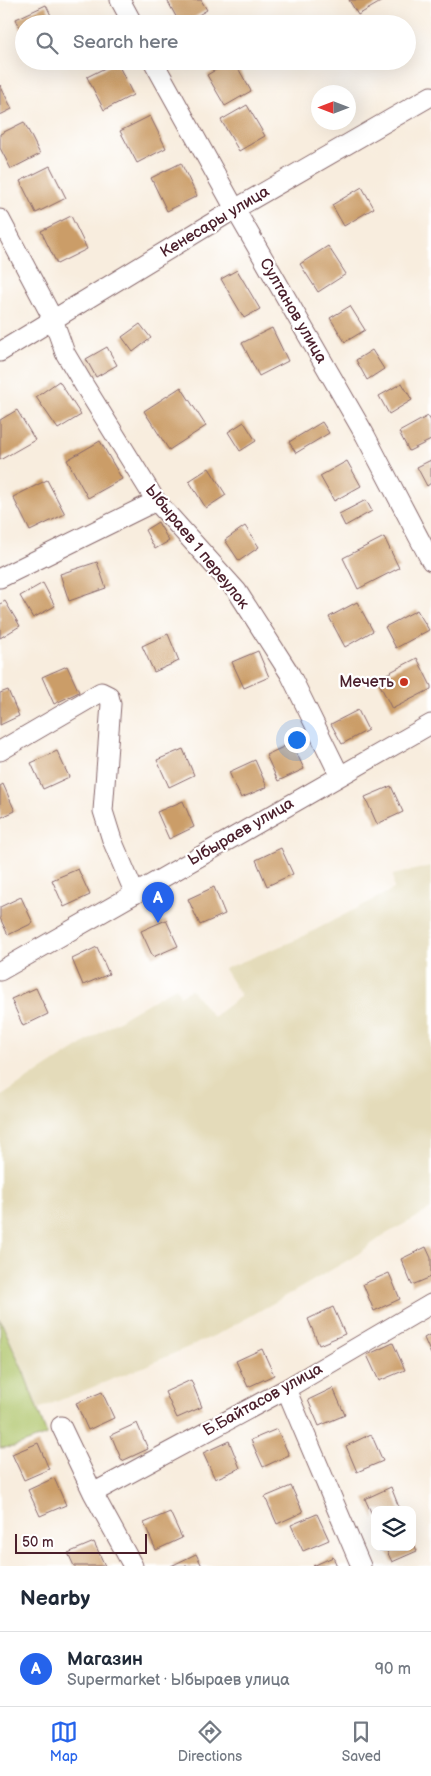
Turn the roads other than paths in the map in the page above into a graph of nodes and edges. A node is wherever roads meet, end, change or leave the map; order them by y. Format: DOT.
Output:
graph roads {
  1 [pos="120,0"];
  2 [pos="128,15"];
  3 [pos="158,70"];
  4 [pos="431,96"];
  5 [pos="235,209"];
  6 [pos="0,219"];
  7 [pos="53,319"];
  8 [pos="0,352"];
  9 [pos="156,501"];
  10 [pos="431,561"];
  11 [pos="0,578"];
  12 [pos="431,724"];
  13 [pos="0,751"];
  14 [pos="340,776"];
  15 [pos="135,894"];
  16 [pos="0,971"];
  17 [pos="431,1304"];
  18 [pos="286,1389"];
  19 [pos="61,1426"];
  20 [pos="93,1493"];
  21 [pos="133,1566"];
  22 [pos="361,1566"];
  1 -- 2 [label="street"];
  3 -- 5 [label="street, Султанов улица"];
  4 -- 5 [label="street, Кенесары улица"];
  5 -- 7 [label="street, Кенесары улица"];
  5 -- 10 [label="street, Султанов улица"];
  6 -- 7 [label="street, Ыбыраев 1 переулок"];
  7 -- 8 [label="street, Кенесары улица"];
  7 -- 9 [label="street, Ыбыраев 1 переулок"];
  9 -- 11 [label="street"];
  9 -- 14 [label="street, Ыбыраев 1 переулок"];
  12 -- 14 [label="street, Ыбыраев улица"];
  13 -- 15 [label="street"];
  14 -- 15 [label="street, Ыбыраев улица"];
  15 -- 16 [label="street, Ыбыраев улица"];
  17 -- 18 [label="street, Б.Байтасов улица"];
  18 -- 20 [label="street, Б.Байтасов улица"];
  18 -- 22 [label="street"];
  19 -- 20 [label="street"];
  20 -- 21 [label="street"];
}
